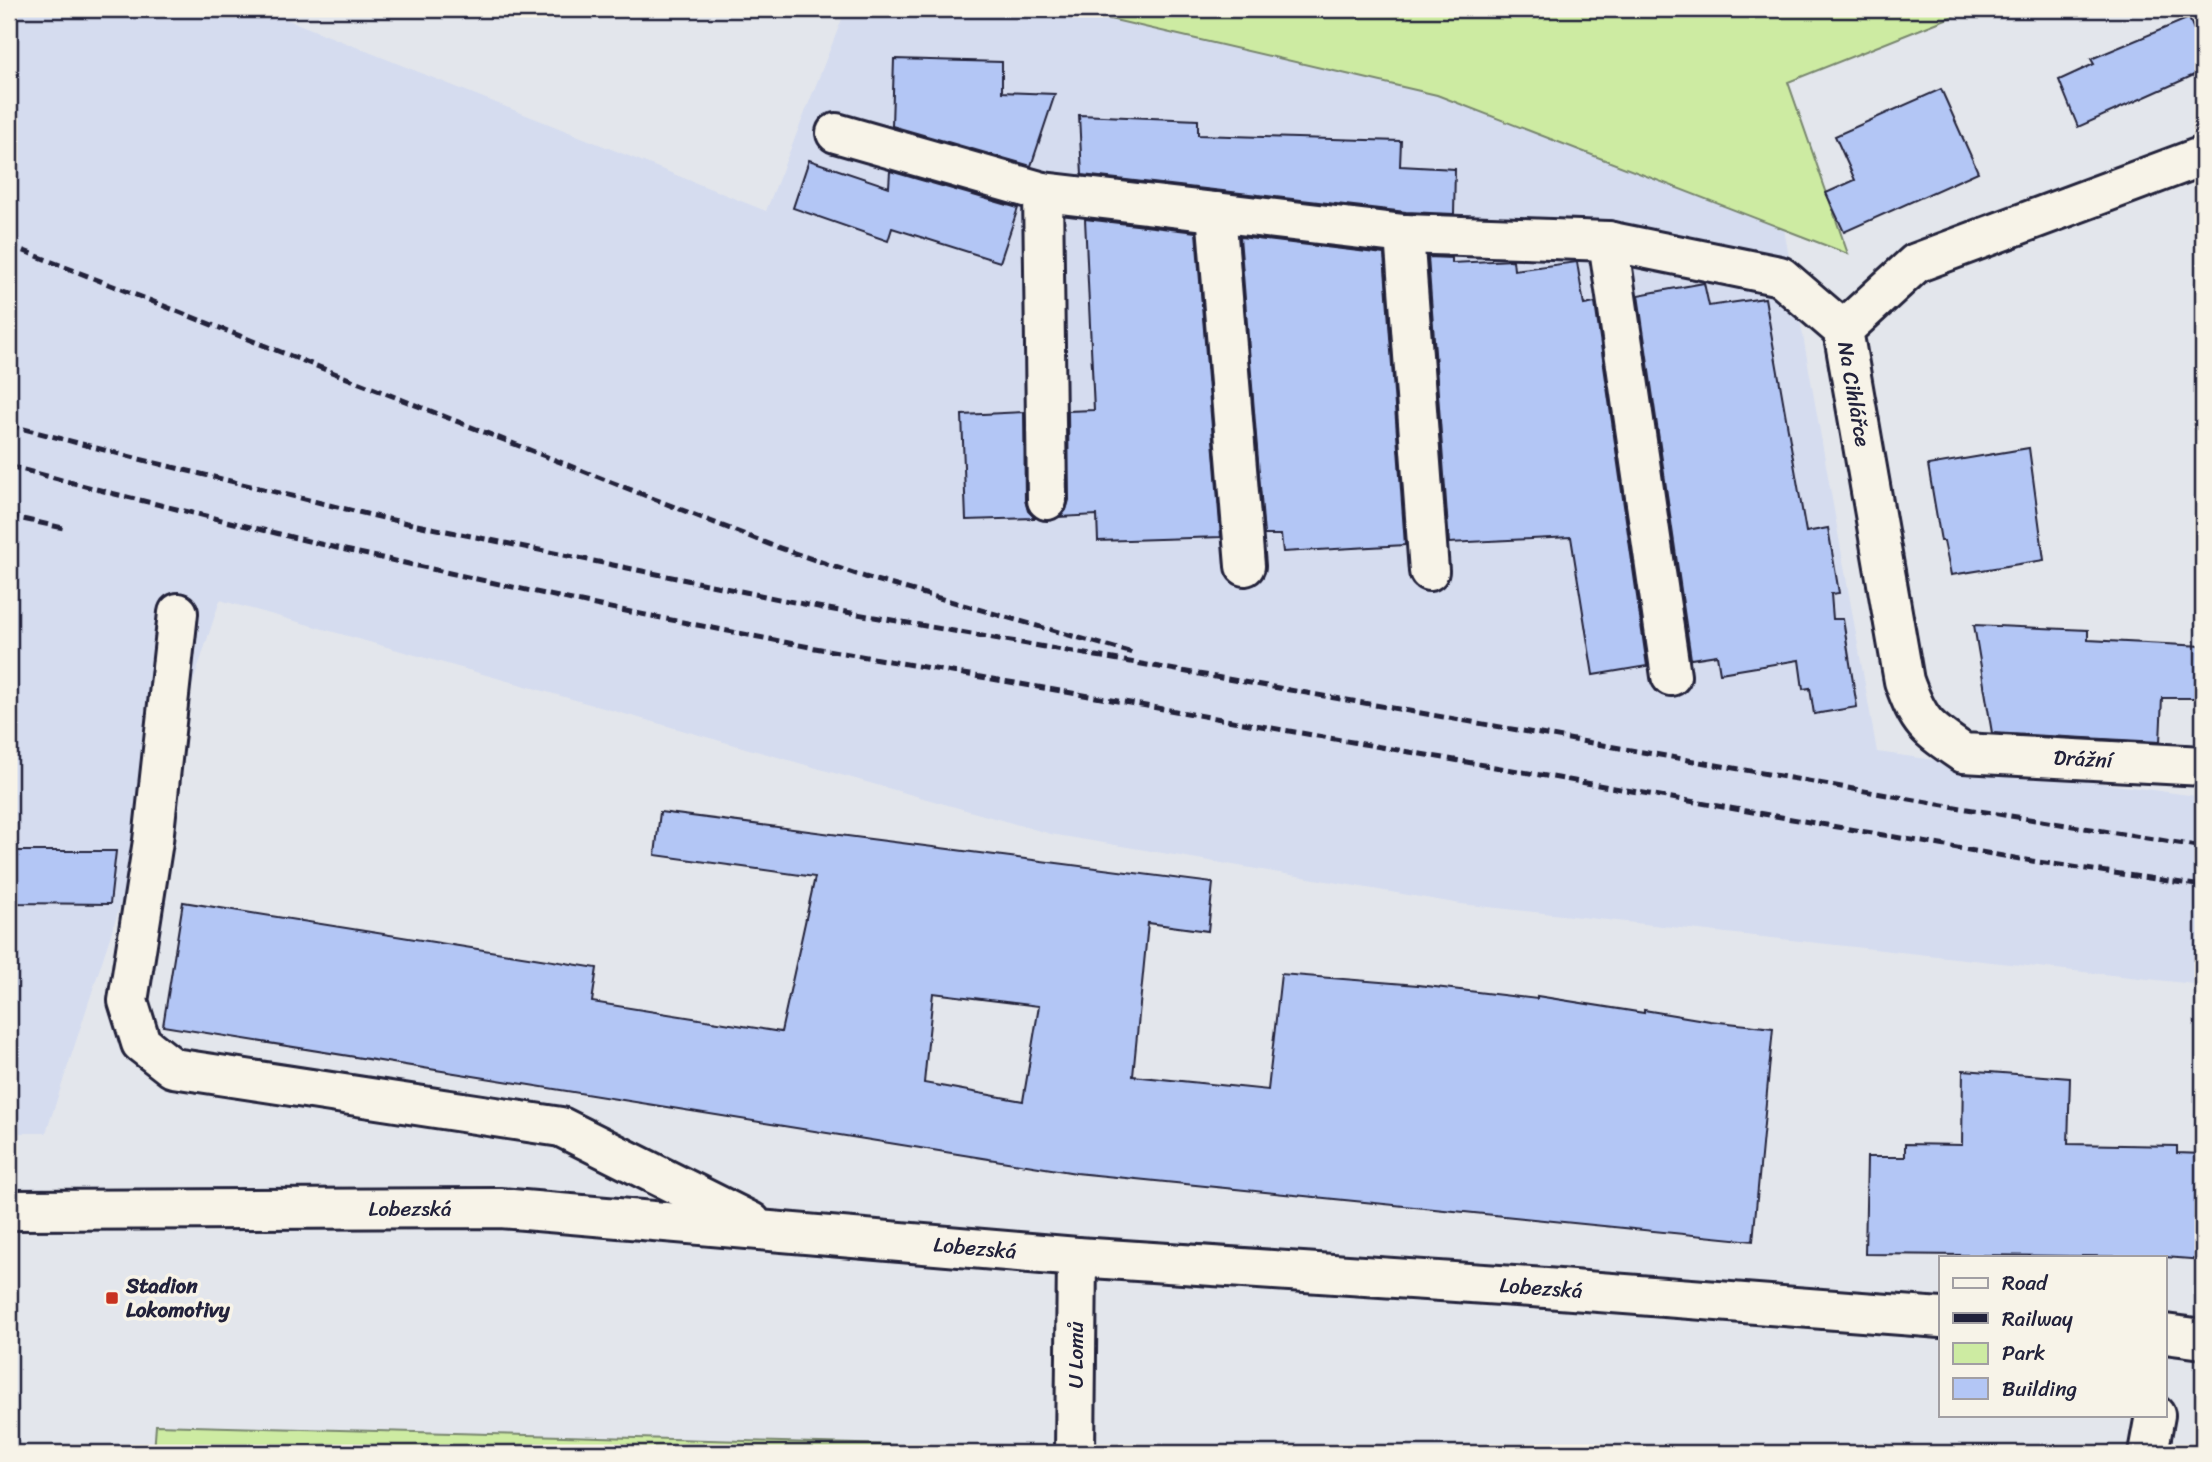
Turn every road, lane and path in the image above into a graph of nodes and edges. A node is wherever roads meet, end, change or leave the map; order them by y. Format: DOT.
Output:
graph roads {
  1 [pos="836,133"];
  2 [pos="2203,156"];
  3 [pos="1043,192"];
  4 [pos="1216,212"];
  5 [pos="1404,234"];
  6 [pos="1608,241"];
  7 [pos="1843,330"];
  8 [pos="1047,500"];
  9 [pos="1245,566"];
  10 [pos="1429,571"];
  11 [pos="178,613"];
  12 [pos="1671,676"];
  13 [pos="1963,753"];
  14 [pos="2203,766"];
  15 [pos="9,1210"];
  16 [pos="769,1231"];
  17 [pos="1077,1257"];
  18 [pos="1939,1318"];
  19 [pos="2155,1416"];
  20 [pos="1075,1453"];
  21 [pos="2148,1453"];
  1 -- 3 [label="street"];
  2 -- 7 [label="street, Na Cihlářce"];
  3 -- 4 [label="street"];
  3 -- 8 [label="street"];
  4 -- 5 [label="street"];
  4 -- 9 [label="street"];
  5 -- 6 [label="street"];
  5 -- 10 [label="street"];
  6 -- 7 [label="street"];
  6 -- 12 [label="street"];
  7 -- 13 [label="street, Na Cihlářce"];
  11 -- 16 [label="street"];
  13 -- 14 [label="street, Drážní"];
  15 -- 16 [label="street, Lobezská"];
  16 -- 17 [label="street, Lobezská"];
  17 -- 18 [label="street, Lobezská"];
  17 -- 20 [label="street, U Lomů"];
  19 -- 21 [label="street"];
}
